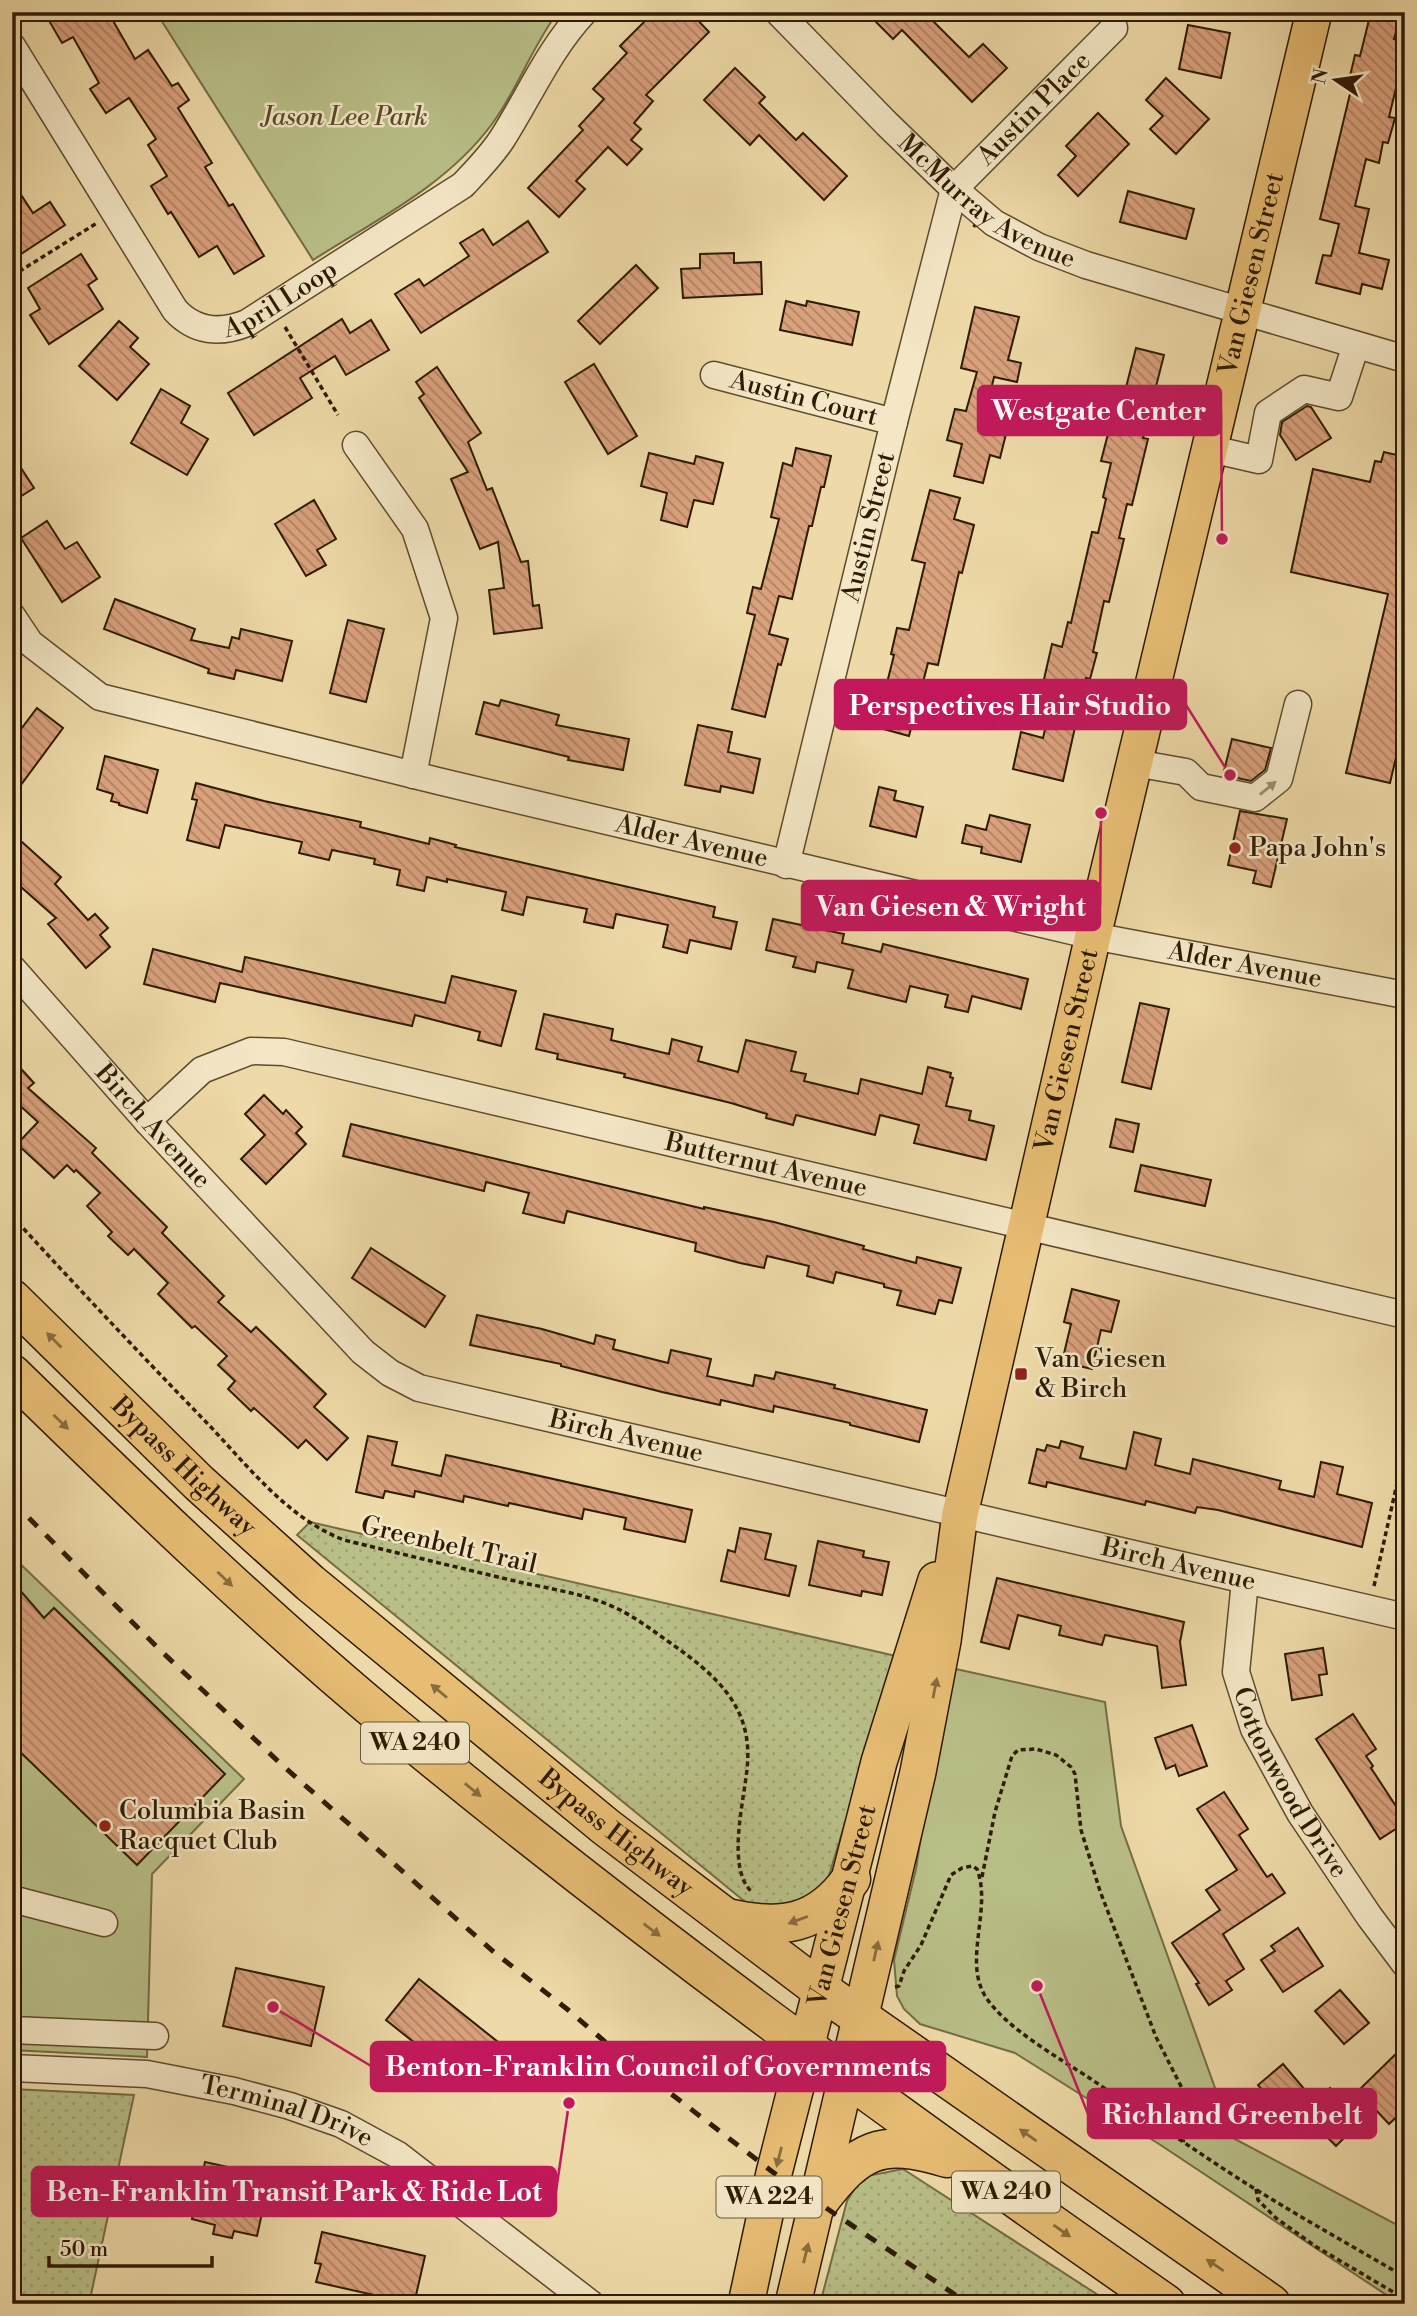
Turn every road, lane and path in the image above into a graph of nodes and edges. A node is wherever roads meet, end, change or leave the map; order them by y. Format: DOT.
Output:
graph roads {
  1 [pos="584,12"];
  2 [pos="778,12"];
  3 [pos="1314,12"];
  4 [pos="1114,28"];
  5 [pos="12,46"];
  6 [pos="954,189"];
  7 [pos="97,223"];
  8 [pos="12,276"];
  9 [pos="1244,312"];
  10 [pos="283,323"];
  11 [pos="1356,345"];
  12 [pos="1405,359"];
  13 [pos="713,375"];
  14 [pos="338,415"];
  15 [pos="894,422"];
  16 [pos="356,445"];
  17 [pos="1211,449"];
  18 [pos="12,616"];
  19 [pos="21,651"];
  20 [pos="1298,704"];
  21 [pos="1135,763"];
  22 [pos="413,775"];
  23 [pos="786,864"];
  24 [pos="1093,936"];
  25 [pos="12,968"];
  26 [pos="1404,990"];
  27 [pos="147,1122"];
  28 [pos="12,1216"];
  29 [pos="1027,1225"];
  30 [pos="12,1299"];
  31 [pos="1405,1315"];
  32 [pos="12,1374"];
  33 [pos="1405,1448"];
  34 [pos="960,1514"];
  35 [pos="1245,1581"];
  36 [pos="1374,1587"];
  37 [pos="1405,1617"];
  38 [pos="851,1879"];
  39 [pos="981,1880"];
  40 [pos="757,1896"];
  41 [pos="12,1899"];
  42 [pos="722,1917"];
  43 [pos="104,1923"];
  44 [pos="1405,1964"];
  45 [pos="899,1986"];
  46 [pos="821,1990"];
  47 [pos="861,2018"];
  48 [pos="12,2030"];
  49 [pos="155,2036"];
  50 [pos="806,2047"];
  51 [pos="12,2068"];
  52 [pos="847,2078"];
  53 [pos="1183,2142"];
  54 [pos="967,2165"];
  55 [pos="1256,2189"];
  56 [pos="818,2203"];
  57 [pos="1405,2277"];
  58 [pos="1405,2299"];
  59 [pos="591,2304"];
  60 [pos="747,2304"];
  61 [pos="793,2304"];
  62 [pos="1166,2304"];
  63 [pos="1271,2304"];
  1 -- 5 [label="street, April Loop"];
  2 -- 6 [label="street, McMurray Avenue"];
  3 -- 9 [label="main road, Van Giesen Street"];
  4 -- 6 [label="street, Austin Place"];
  6 -- 9 [label="street, McMurray Avenue"];
  6 -- 15 [label="street, Austin Street"];
  7 -- 8 [label="path"];
  9 -- 11 [label="street, McMurray Avenue"];
  9 -- 17 [label="main road, Van Giesen Street"];
  10 -- 14 [label="path"];
  11 -- 12 [label="street, McMurray Avenue"];
  11 -- 17 [label="street"];
  13 -- 15 [label="street, Austin Court"];
  15 -- 23 [label="street, Austin Street"];
  16 -- 22 [label="street"];
  17 -- 21 [label="main road, Van Giesen Street"];
  18 -- 19 [label="street, Alder Avenue"];
  19 -- 22 [label="street, Alder Avenue"];
  21 -- 20 [label="street, one-way"];
  21 -- 24 [label="main road, Van Giesen Street"];
  22 -- 23 [label="street, Alder Avenue"];
  23 -- 24 [label="street, Alder Avenue"];
  24 -- 26 [label="street, Alder Avenue"];
  24 -- 29 [label="main road, Van Giesen Street"];
  25 -- 27 [label="street, Birch Avenue"];
  27 -- 29 [label="street, Butternut Avenue"];
  27 -- 34 [label="street, Birch Avenue"];
  28 -- 40 [label="path, Greenbelt Trail"];
  29 -- 31 [label="street, Butternut Avenue"];
  29 -- 34 [label="main road, Van Giesen Street"];
  42 -- 30 [label="highway, Bypass Highway / WA 240, one-way"];
  32 -- 50 [label="highway, Bypass Highway / WA 240, one-way"];
  33 -- 36 [label="path"];
  34 -- 35 [label="street, Birch Avenue"];
  34 -- 38 [label="main road, Van Giesen Street"];
  47 -- 34 [label="main road, Van Giesen Street, one-way"];
  35 -- 37 [label="street, Birch Avenue"];
  35 -- 44 [label="street, Cottonwood Drive"];
  38 -- 42 [label="highway, one-way"];
  38 -- 46 [label="main road, Van Giesen Street"];
  39 -- 45 [label="path"];
  39 -- 53 [label="path"];
  39 -- 53 [label="path"];
  41 -- 43 [label="street"];
  42 -- 46 [label="highway, Bypass Highway / WA 240"];
  46 -- 47 [label="highway, Bypass Highway / WA 240"];
  46 -- 50 [label="main road, Van Giesen Street / WA 224"];
  47 -- 52 [label="main road, Van Giesen Street / WA 224"];
  63 -- 47 [label="highway, Bypass Highway / WA 240, one-way"];
  48 -- 49 [label="street"];
  50 -- 52 [label="highway, Bypass Highway / WA 240"];
  50 -- 60 [label="main road, Van Giesen Street / WA 224, one-way"];
  51 -- 59 [label="street, Terminal Drive"];
  52 -- 54 [label="highway, Bypass Highway / WA 240"];
  52 -- 56 [label="main road, Van Giesen Street / WA 224"];
  53 -- 55 [label="path"];
  54 -- 56 [label="highway"];
  54 -- 62 [label="highway, Bypass Highway / WA 240, one-way"];
  55 -- 57 [label="path"];
  55 -- 58 [label="path"];
  61 -- 56 [label="main road, Van Giesen Street / WA 224, one-way"];
}
